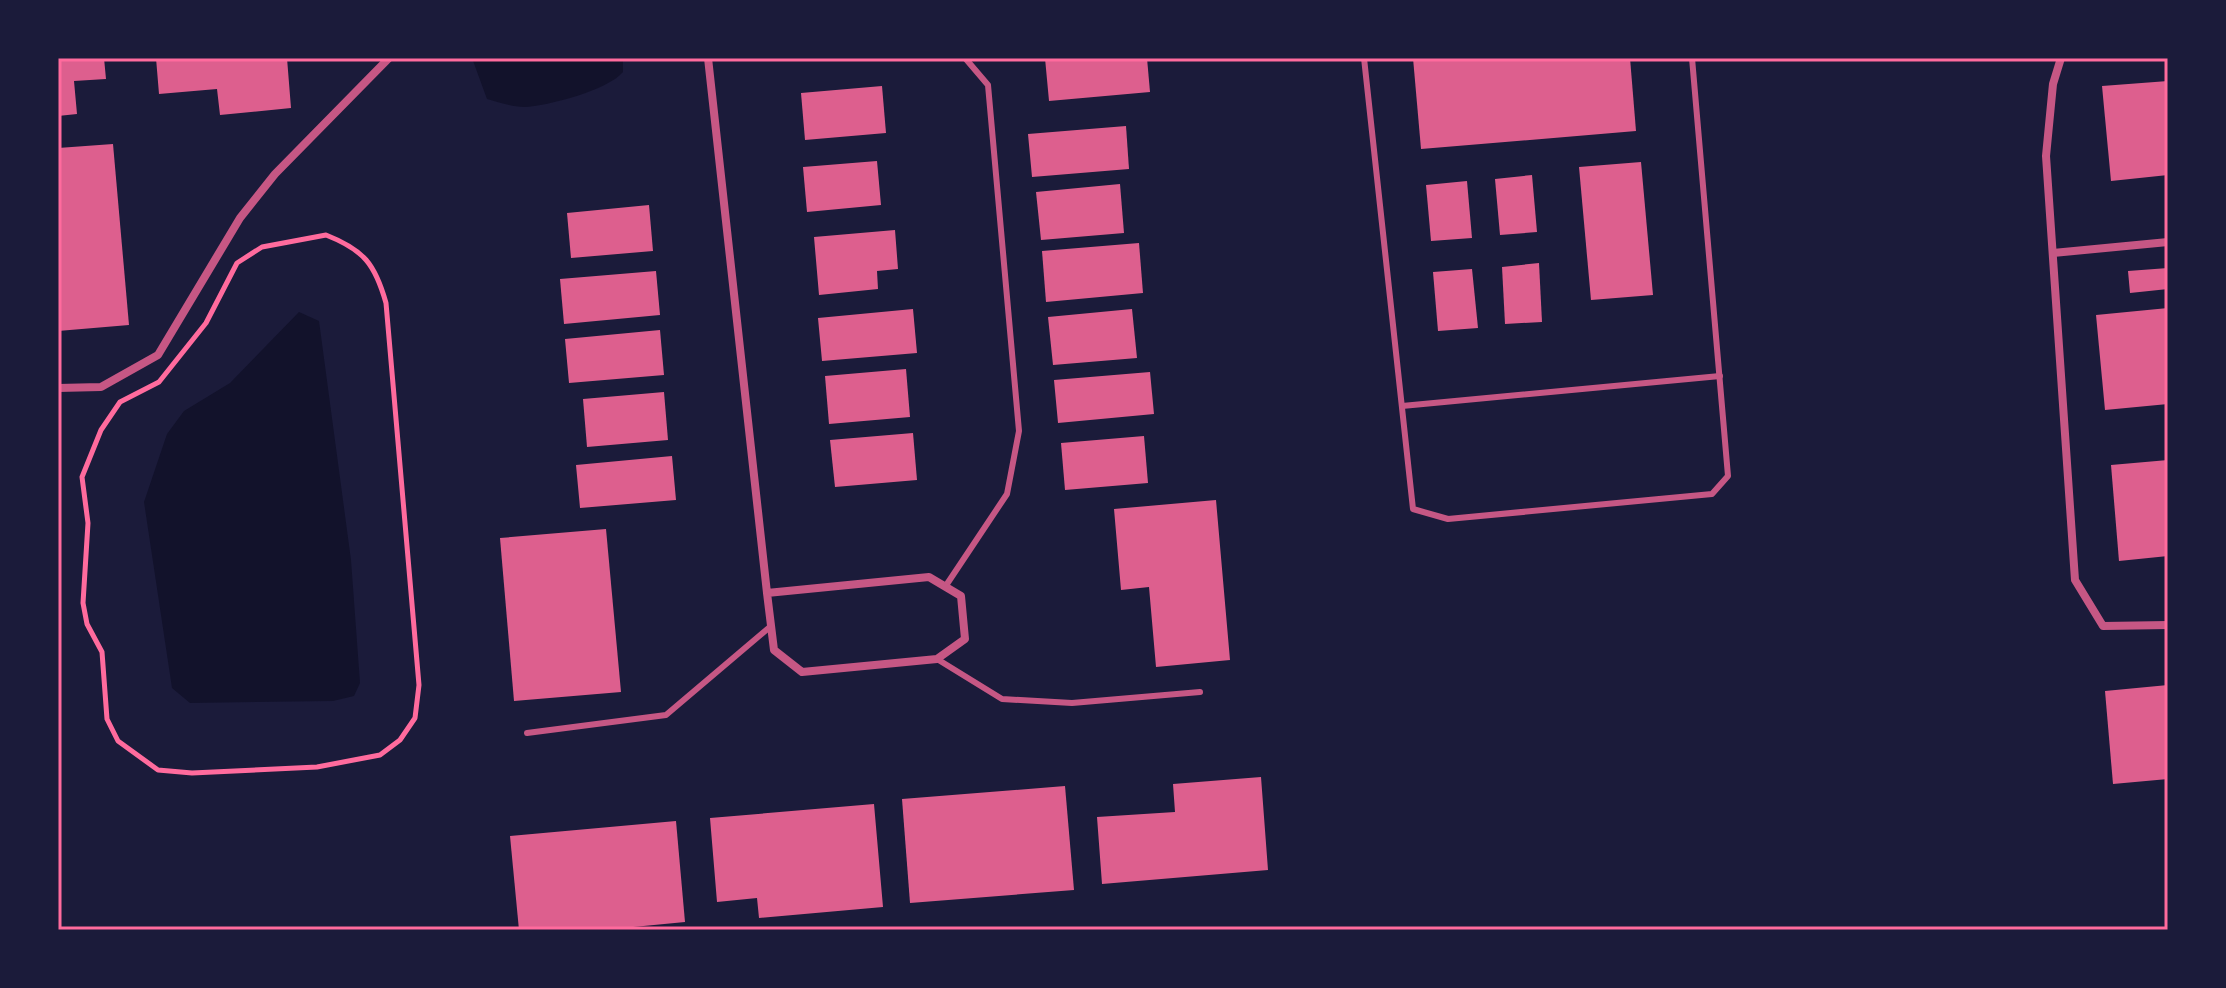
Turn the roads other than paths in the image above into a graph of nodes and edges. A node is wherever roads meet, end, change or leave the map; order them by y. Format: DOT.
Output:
graph roads {
  1 [pos="389,58"];
  2 [pos="708,58"];
  3 [pos="965,58"];
  4 [pos="1364,58"];
  5 [pos="1692,58"];
  6 [pos="2061,58"];
  7 [pos="2168,242"];
  8 [pos="2053,253"];
  9 [pos="1720,376"];
  10 [pos="58,388"];
  11 [pos="1402,406"];
  12 [pos="947,584"];
  13 [pos="767,593"];
  14 [pos="2168,625"];
  15 [pos="771,626"];
  16 [pos="937,659"];
  17 [pos="1200,692"];
  18 [pos="527,733"];
  1 -- 10 [label="street"];
  2 -- 13 [label="street"];
  3 -- 12 [label="lane"];
  4 -- 11 [label="lane"];
  5 -- 9 [label="lane"];
  6 -- 8 [label="street"];
  7 -- 8 [label="street"];
  8 -- 14 [label="street"];
  9 -- 11 [label="lane"];
  9 -- 11 [label="lane"];
  12 -- 13 [label="street"];
  12 -- 16 [label="street"];
  13 -- 15 [label="street"];
  15 -- 16 [label="street"];
  15 -- 18 [label="lane"];
  16 -- 17 [label="lane"];
}
